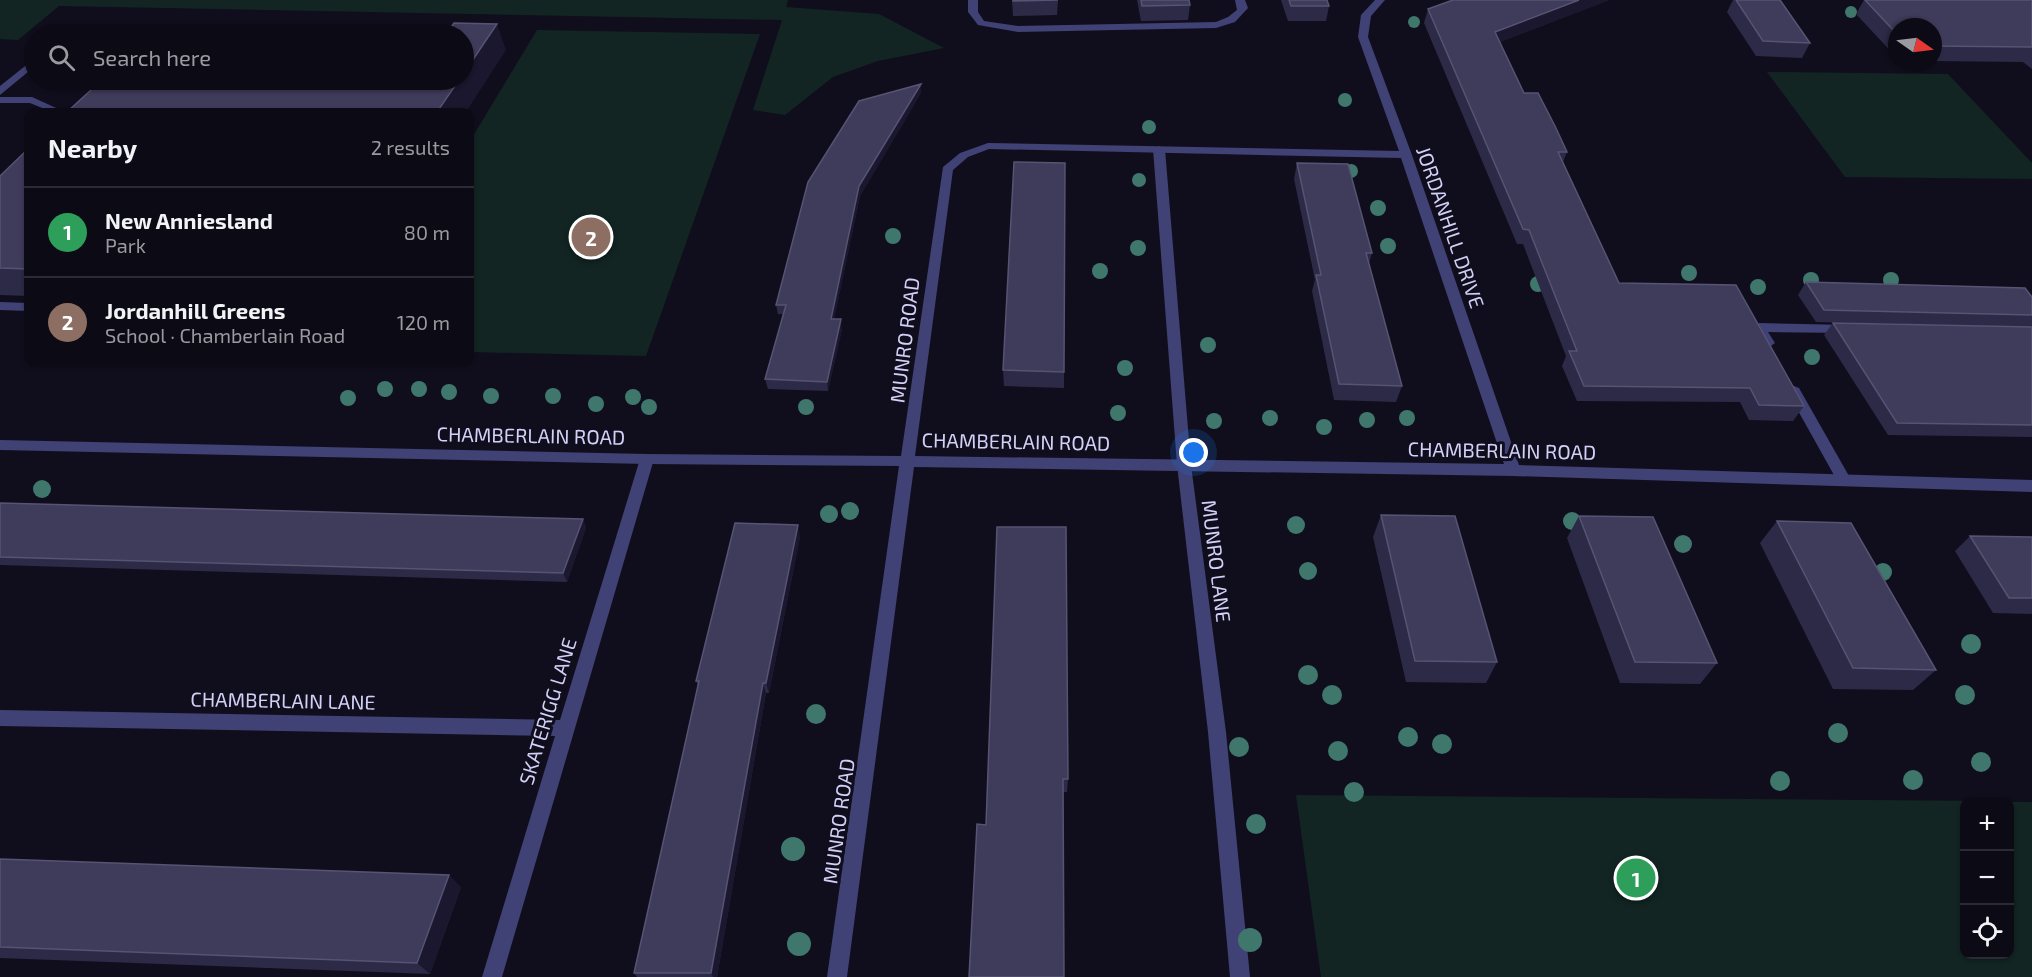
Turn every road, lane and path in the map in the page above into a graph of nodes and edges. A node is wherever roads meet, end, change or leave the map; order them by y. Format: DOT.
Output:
graph roads {
  1 [pos="973,0"];
  2 [pos="1240,0"];
  3 [pos="1380,0"];
  4 [pos="24,71"];
  5 [pos="0,92"];
  6 [pos="0,100"];
  7 [pos="51,108"];
  8 [pos="1160,149"];
  9 [pos="1406,154"];
  10 [pos="0,306"];
  11 [pos="24,306"];
  12 [pos="1866,329"];
  13 [pos="1776,357"];
  14 [pos="1787,378"];
  15 [pos="0,445"];
  16 [pos="647,459"];
  17 [pos="908,461"];
  18 [pos="1184,465"];
  19 [pos="1513,470"];
  20 [pos="1844,480"];
  21 [pos="2032,486"];
  22 [pos="0,718"];
  23 [pos="565,728"];
  24 [pos="492,977"];
  25 [pos="837,977"];
  26 [pos="1240,977"];
  1 -- 2 [label="street"];
  3 -- 9 [label="street, JORDANHILL DRIVE"];
  4 -- 5 [label="street"];
  6 -- 7 [label="street"];
  8 -- 9 [label="street, MUNRO ROAD"];
  8 -- 17 [label="street, MUNRO ROAD"];
  8 -- 18 [label="street, MUNRO LANE"];
  9 -- 19 [label="street, JORDANHILL DRIVE"];
  10 -- 11 [label="street"];
  12 -- 13 [label="street"];
  14 -- 20 [label="street"];
  15 -- 16 [label="street, CHAMBERLAIN ROAD"];
  16 -- 17 [label="street, CHAMBERLAIN ROAD"];
  16 -- 23 [label="street, SKATERIGG LANE"];
  17 -- 18 [label="street, CHAMBERLAIN ROAD"];
  17 -- 25 [label="street, MUNRO ROAD"];
  18 -- 19 [label="street, CHAMBERLAIN ROAD"];
  18 -- 26 [label="street, MUNRO LANE"];
  19 -- 20 [label="street, CHAMBERLAIN ROAD"];
  20 -- 21 [label="street, CHAMBERLAIN ROAD"];
  22 -- 23 [label="street, CHAMBERLAIN LANE"];
  23 -- 24 [label="street, SKATERIGG LANE"];
}
